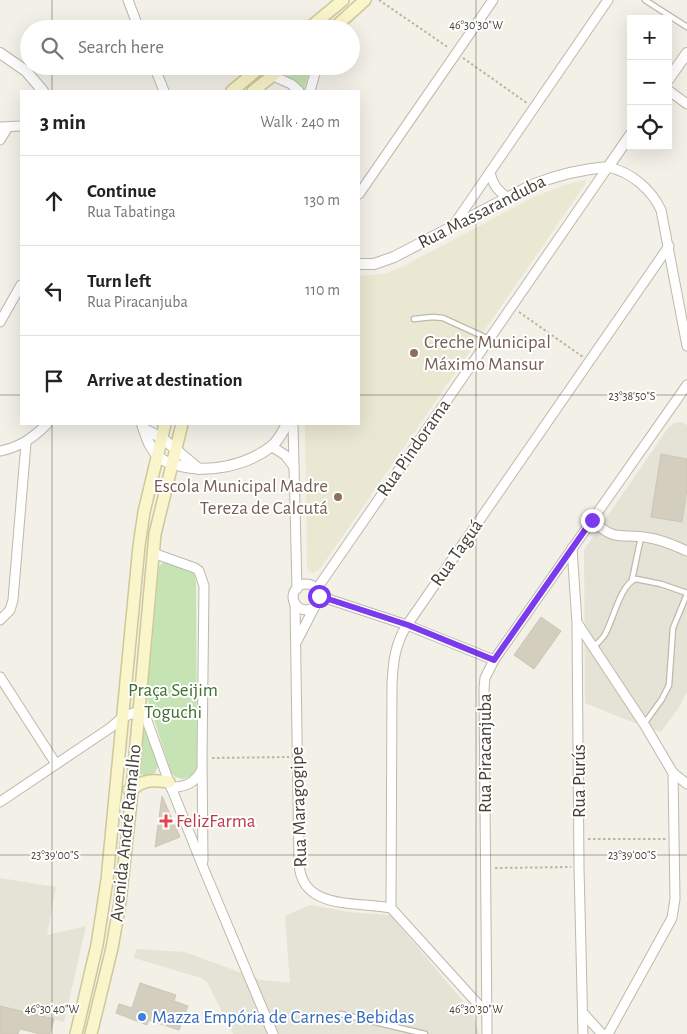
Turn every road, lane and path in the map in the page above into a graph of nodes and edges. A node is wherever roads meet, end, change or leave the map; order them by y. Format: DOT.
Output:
graph roads {
  1 [pos="128,0"];
  2 [pos="343,0"];
  3 [pos="365,0"];
  4 [pos="493,0"];
  5 [pos="608,0"];
  6 [pos="645,0"];
  7 [pos="136,20"];
  8 [pos="319,20"];
  9 [pos="343,20"];
  10 [pos="687,27"];
  11 [pos="0,53"];
  12 [pos="687,53"];
  13 [pos="20,67"];
  14 [pos="672,74"];
  15 [pos="29,75"];
  16 [pos="158,75"];
  17 [pos="251,75"];
  18 [pos="314,75"];
  19 [pos="273,76"];
  20 [pos="42,90"];
  21 [pos="164,90"];
  22 [pos="233,90"];
  23 [pos="254,90"];
  24 [pos="297,90"];
  25 [pos="310,90"];
  26 [pos="672,93"];
  27 [pos="687,104"];
  28 [pos="20,126"];
  29 [pos="4,127"];
  30 [pos="0,140"];
  31 [pos="627,140"];
  32 [pos="608,167"];
  33 [pos="490,172"];
  34 [pos="360,193"];
  35 [pos="508,198"];
  36 [pos="454,226"];
  37 [pos="669,246"];
  38 [pos="360,264"];
  39 [pos="20,287"];
  40 [pos="511,306"];
  41 [pos="1,318"];
  42 [pos="414,319"];
  43 [pos="489,339"];
  44 [pos="687,346"];
  45 [pos="589,362"];
  46 [pos="687,385"];
  47 [pos="46,425"];
  48 [pos="165,425"];
  49 [pos="182,425"];
  50 [pos="286,425"];
  51 [pos="293,425"];
  52 [pos="143,426"];
  53 [pos="162,438"];
  54 [pos="26,443"];
  55 [pos="271,446"];
  56 [pos="176,450"];
  57 [pos="0,451"];
  58 [pos="158,456"];
  59 [pos="172,463"];
  60 [pos="294,466"];
  61 [pos="199,469"];
  62 [pos="592,520"];
  63 [pos="641,537"];
  64 [pos="572,548"];
  65 [pos="687,551"];
  66 [pos="153,553"];
  67 [pos="296,570"];
  68 [pos="632,580"];
  69 [pos="306,585"];
  70 [pos="297,589"];
  71 [pos="317,593"];
  72 [pos="687,594"];
  73 [pos="295,603"];
  74 [pos="314,608"];
  75 [pos="0,620"];
  76 [pos="577,623"];
  77 [pos="408,625"];
  78 [pos="296,644"];
  79 [pos="593,647"];
  80 [pos="494,660"];
  81 [pos="0,677"];
  82 [pos="139,712"];
  83 [pos="123,717"];
  84 [pos="644,724"];
  85 [pos="297,757"];
  86 [pos="202,758"];
  87 [pos="56,764"];
  88 [pos="202,768"];
  89 [pos="672,773"];
  90 [pos="687,784"];
  91 [pos="170,785"];
  92 [pos="117,786"];
  93 [pos="132,790"];
  94 [pos="0,802"];
  95 [pos="579,838"];
  96 [pos="673,839"];
  97 [pos="203,867"];
  98 [pos="579,867"];
  99 [pos="486,868"];
  100 [pos="391,908"];
  101 [pos="340,1014"];
  102 [pos="487,1014"];
  103 [pos="584,1014"];
  104 [pos="76,1034"];
  105 [pos="91,1034"];
  106 [pos="273,1034"];
  107 [pos="425,1034"];
  108 [pos="487,1034"];
  109 [pos="583,1034"];
  110 [pos="602,1034"];
  111 [pos="608,1034"];
  1 -- 7 [label="street"];
  2 -- 8 [label="main road"];
  3 -- 9 [label="main road"];
  4 -- 34 [label="street"];
  5 -- 33 [label="street"];
  6 -- 10 [label="lane"];
  11 -- 13 [label="street"];
  12 -- 14 [label="street"];
  15 -- 20 [label="street"];
  16 -- 21 [label="street"];
  17 -- 22 [label="main road"];
  18 -- 25 [label="street"];
  19 -- 23 [label="main road"];
  19 -- 24 [label="street"];
  26 -- 27 [label="street"];
  28 -- 29 [label="street"];
  29 -- 30 [label="street"];
  31 -- 32 [label="street, Rua Pindorama"];
  32 -- 35 [label="street, Rua Massaranduba"];
  32 -- 37 [label="street, Rua Massaranduba"];
  32 -- 40 [label="street, Rua Pindorama"];
  33 -- 35 [label="street"];
  33 -- 36 [label="street"];
  35 -- 36 [label="street, Rua Massaranduba"];
  36 -- 38 [label="street, Rua Massaranduba"];
  37 -- 44 [label="street, Rua Massaranduba"];
  37 -- 45 [label="street, Rua Taguá"];
  39 -- 41 [label="street"];
  40 -- 43 [label="street, Rua Pindorama"];
  40 -- 45 [label="path"];
  42 -- 43 [label="lane"];
  43 -- 71 [label="street, Rua Pindorama"];
  45 -- 77 [label="street, Rua Taguá"];
  46 -- 62 [label="street, Rua Piracanjuba"];
  47 -- 54 [label="street"];
  48 -- 53 [label="main road, Avenida André Ramalho"];
  49 -- 56 [label="main road, Avenida André Ramalho"];
  50 -- 55 [label="street"];
  51 -- 60 [label="street"];
  52 -- 53 [label="street"];
  52 -- 58 [label="street"];
  53 -- 56 [label="street"];
  53 -- 58 [label="main road, Avenida André Ramalho"];
  54 -- 57 [label="street"];
  54 -- 75 [label="street"];
  55 -- 60 [label="street"];
  55 -- 61 [label="street"];
  56 -- 59 [label="main road, Avenida André Ramalho"];
  56 -- 61 [label="street"];
  58 -- 59 [label="street"];
  58 -- 83 [label="main road, Avenida André Ramalho"];
  59 -- 61 [label="street"];
  59 -- 66 [label="main road, Avenida André Ramalho"];
  60 -- 67 [label="street"];
  62 -- 63 [label="street"];
  62 -- 64 [label="street, Rua Piracanjuba"];
  63 -- 65 [label="street"];
  63 -- 68 [label="lane"];
  64 -- 76 [label="street, Rua Purús"];
  64 -- 80 [label="street, Rua Piracanjuba"];
  66 -- 82 [label="main road, Avenida André Ramalho"];
  66 -- 86 [label="street"];
  67 -- 69 [label="street"];
  67 -- 70 [label="street"];
  68 -- 72 [label="lane"];
  68 -- 79 [label="lane"];
  69 -- 70 [label="street"];
  69 -- 71 [label="street"];
  70 -- 73 [label="street"];
  71 -- 74 [label="street"];
  71 -- 77 [label="street"];
  72 -- 84 [label="lane"];
  73 -- 74 [label="street"];
  73 -- 78 [label="street, Rua Maragogipe"];
  74 -- 78 [label="street, Rua Maragogipe"];
  76 -- 79 [label="street"];
  76 -- 95 [label="street, Rua Purús"];
  77 -- 80 [label="street"];
  77 -- 100 [label="street, Rua Taguá"];
  78 -- 85 [label="street, Rua Maragogipe"];
  79 -- 84 [label="street"];
  80 -- 99 [label="street, Rua Piracanjuba"];
  81 -- 87 [label="street"];
  82 -- 83 [label="street"];
  82 -- 91 [label="street"];
  82 -- 93 [label="main road, Avenida André Ramalho"];
  83 -- 87 [label="street"];
  83 -- 92 [label="main road, Avenida André Ramalho"];
  84 -- 89 [label="street"];
  85 -- 86 [label="path"];
  85 -- 100 [label="street, Rua Maragogipe"];
  86 -- 88 [label="street"];
  87 -- 94 [label="street"];
  88 -- 91 [label="street"];
  88 -- 97 [label="street"];
  89 -- 90 [label="street"];
  89 -- 96 [label="street"];
  91 -- 93 [label="main road"];
  91 -- 97 [label="street"];
  92 -- 93 [label="main road"];
  92 -- 104 [label="main road, Avenida André Ramalho"];
  93 -- 105 [label="main road, Avenida André Ramalho"];
  95 -- 96 [label="path"];
  95 -- 98 [label="street, Rua Purús"];
  96 -- 111 [label="street"];
  97 -- 106 [label="street"];
  98 -- 99 [label="path"];
  98 -- 103 [label="street, Rua Purús"];
  99 -- 102 [label="street, Rua Piracanjuba"];
  100 -- 102 [label="street"];
  101 -- 107 [label="lane"];
  102 -- 108 [label="street, Rua Piracanjuba"];
  103 -- 109 [label="street, Rua Purús"];
  103 -- 110 [label="street"];
}
